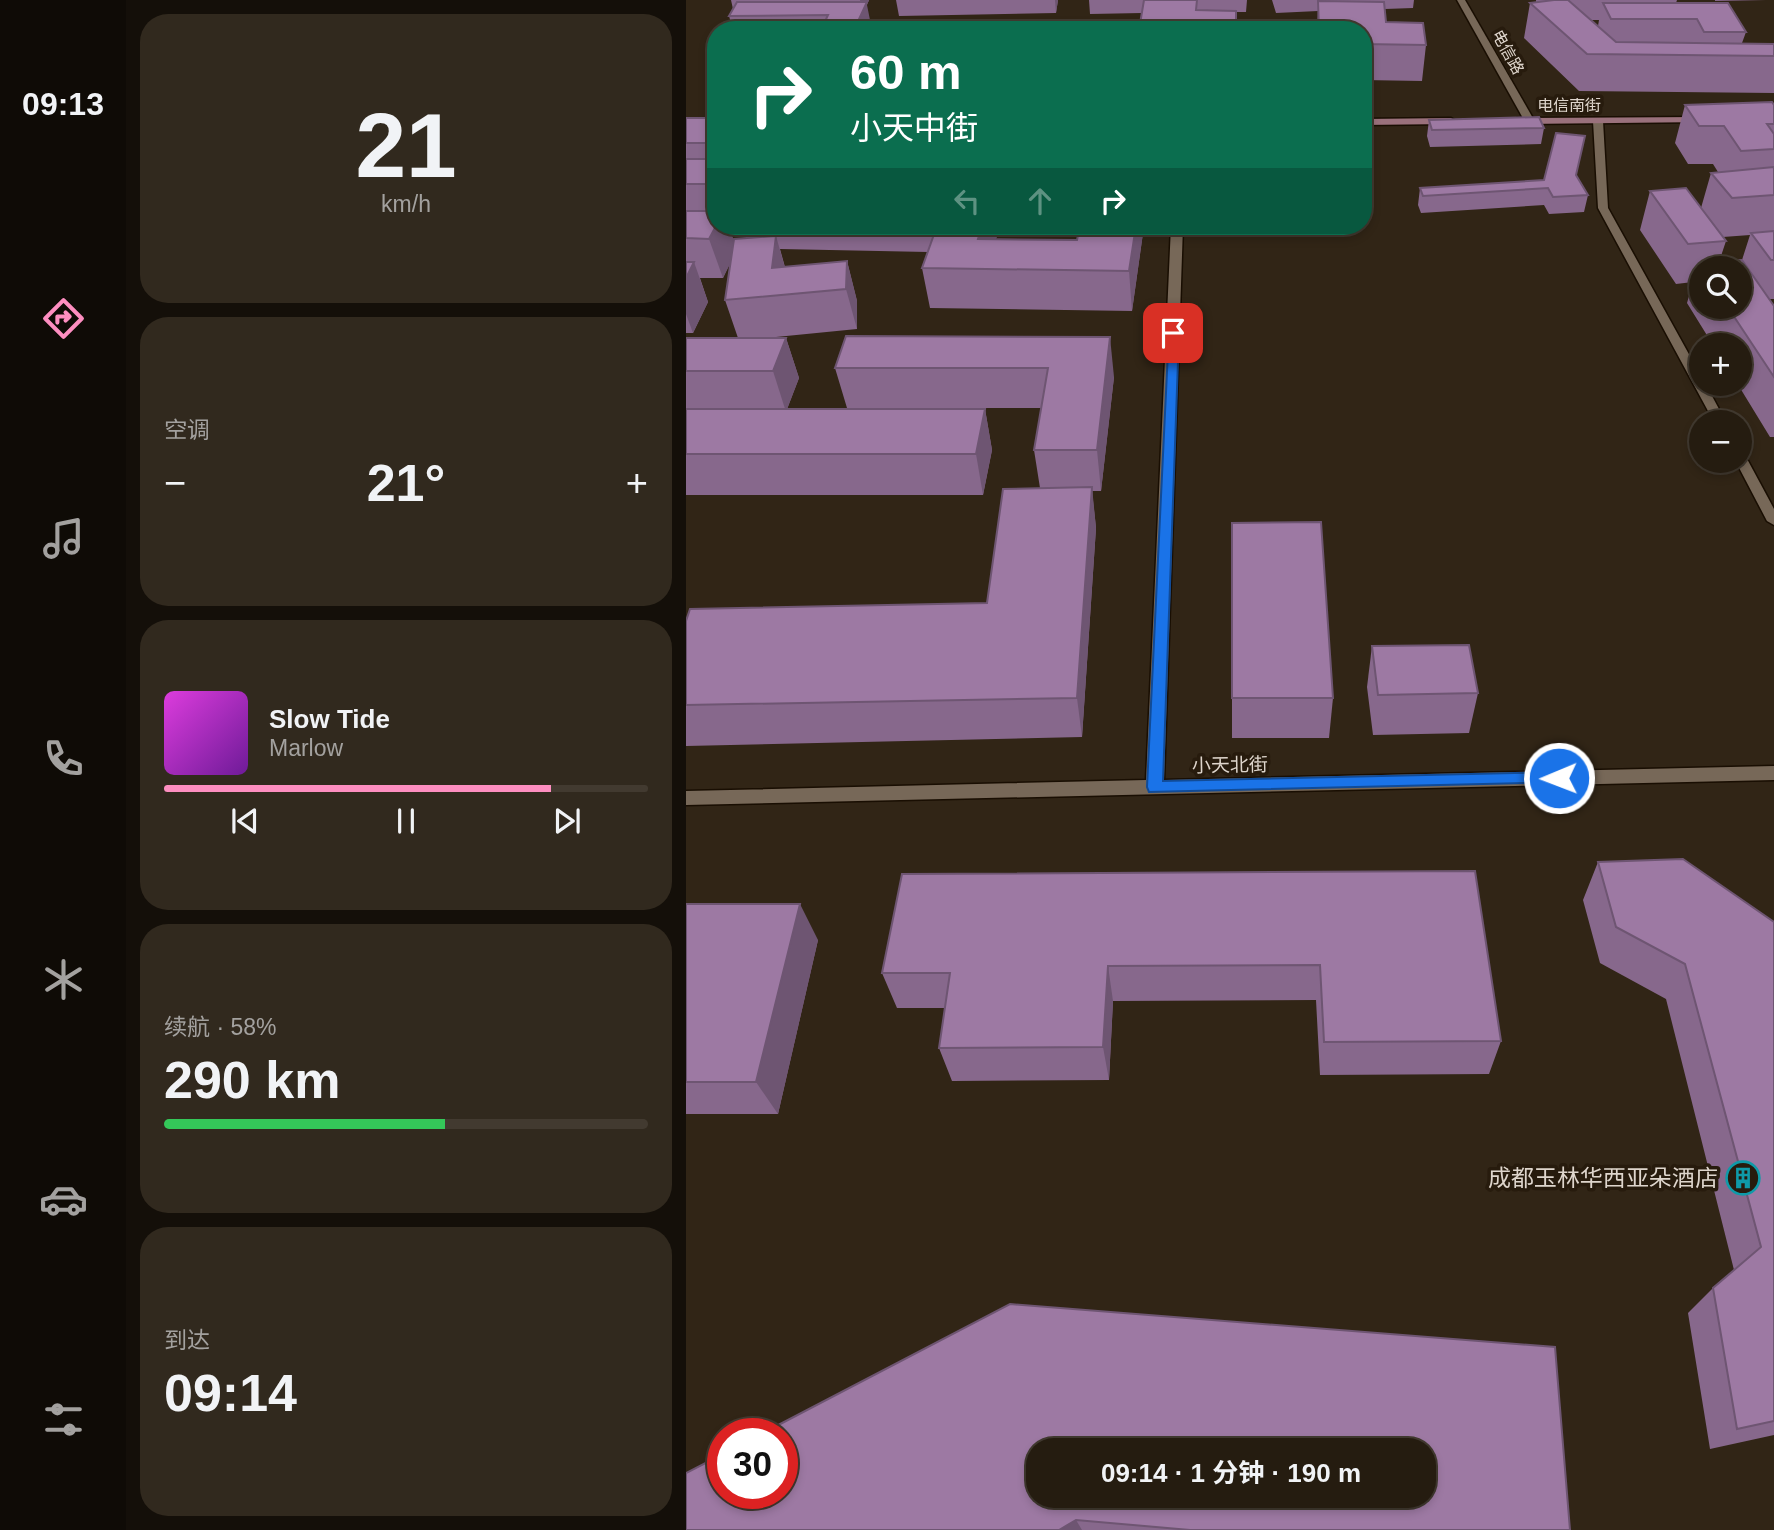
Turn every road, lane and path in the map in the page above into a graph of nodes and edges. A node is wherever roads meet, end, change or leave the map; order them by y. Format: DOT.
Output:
graph roads {
  1 [pos="1461,0"];
  2 [pos="1529,120"];
  3 [pos="1720,120"];
  4 [pos="1460,121"];
  5 [pos="1501,121"];
  6 [pos="1598,121"];
  7 [pos="1372,122"];
  8 [pos="1177,235"];
  9 [pos="1713,410"];
  10 [pos="1748,473"];
  11 [pos="1774,521"];
  12 [pos="1774,773"];
  13 [pos="1155,787"];
  14 [pos="686,798"];
  1 -- 2 [label="street, 电信路"];
  2 -- 5 [label="street, 电信南街"];
  2 -- 6 [label="street, 电信南街"];
  3 -- 6 [label="street, 电信南街"];
  4 -- 7 [label="street"];
  6 -- 9 [label="lane"];
  8 -- 13 [label="street"];
  10 -- 11 [label="lane"];
  12 -- 13 [label="street, 小天北街"];
  13 -- 14 [label="street, 小天北街"];
}
